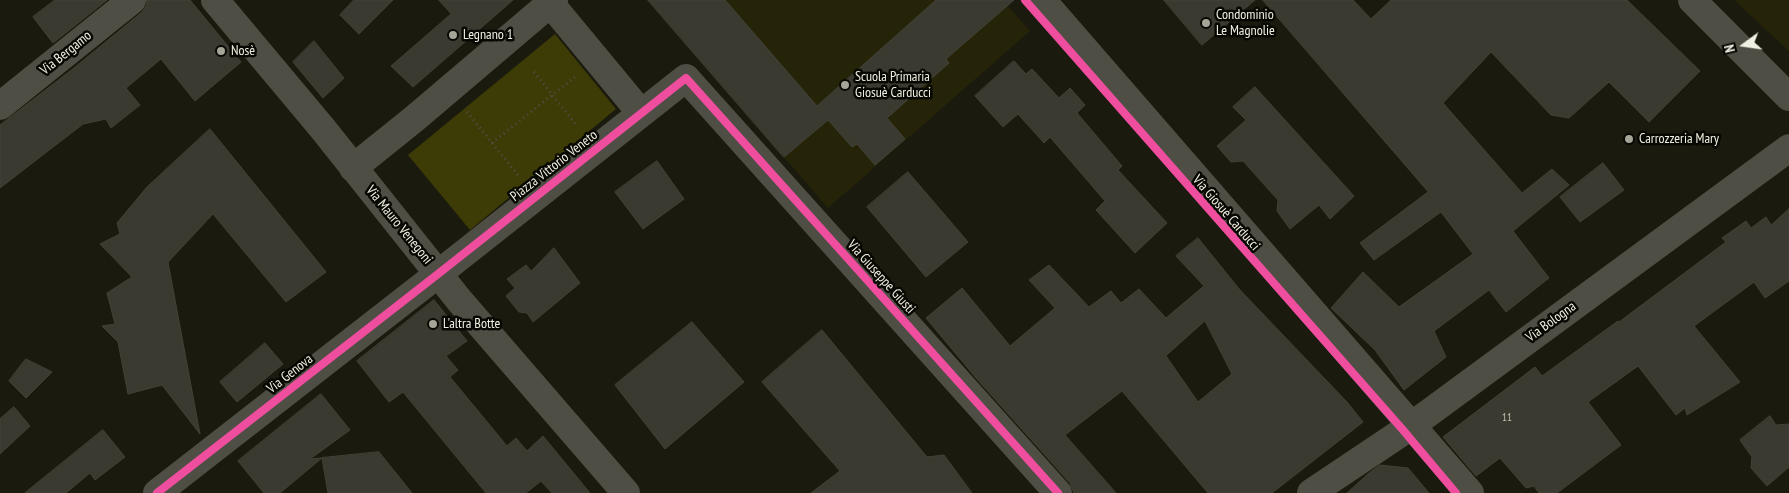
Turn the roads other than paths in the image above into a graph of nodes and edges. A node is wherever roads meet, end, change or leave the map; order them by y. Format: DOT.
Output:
graph roads {
  1 [pos="132,0"];
  2 [pos="215,0"];
  3 [pos="1042,0"];
  4 [pos="1692,0"];
  5 [pos="552,2"];
  6 [pos="686,78"];
  7 [pos="1789,97"];
  8 [pos="0,106"];
  9 [pos="641,113"];
  10 [pos="1789,148"];
  11 [pos="353,168"];
  12 [pos="438,274"];
  13 [pos="1411,426"];
  14 [pos="157,493"];
  15 [pos="626,493"];
  16 [pos="1058,493"];
  17 [pos="1311,493"];
  18 [pos="1470,493"];
  1 -- 8 [label="street, Via Bergamo"];
  2 -- 11 [label="street, Via Mauro Venegoni"];
  3 -- 13 [label="street, Via Giosuè Carducci"];
  4 -- 7 [label="street"];
  5 -- 9 [label="street"];
  5 -- 11 [label="street"];
  6 -- 9 [label="street, Piazza Vittorio Veneto"];
  6 -- 16 [label="street, Via Giuseppe Giusti"];
  9 -- 12 [label="street, Piazza Vittorio Veneto"];
  10 -- 13 [label="street, Via Bologna"];
  11 -- 12 [label="street, Via Mauro Venegoni"];
  12 -- 14 [label="street, Via Genova"];
  12 -- 15 [label="street, Via Mauro Venegoni"];
  13 -- 17 [label="street, Via Bologna"];
  13 -- 18 [label="street, Via Giosuè Carducci"];
}
